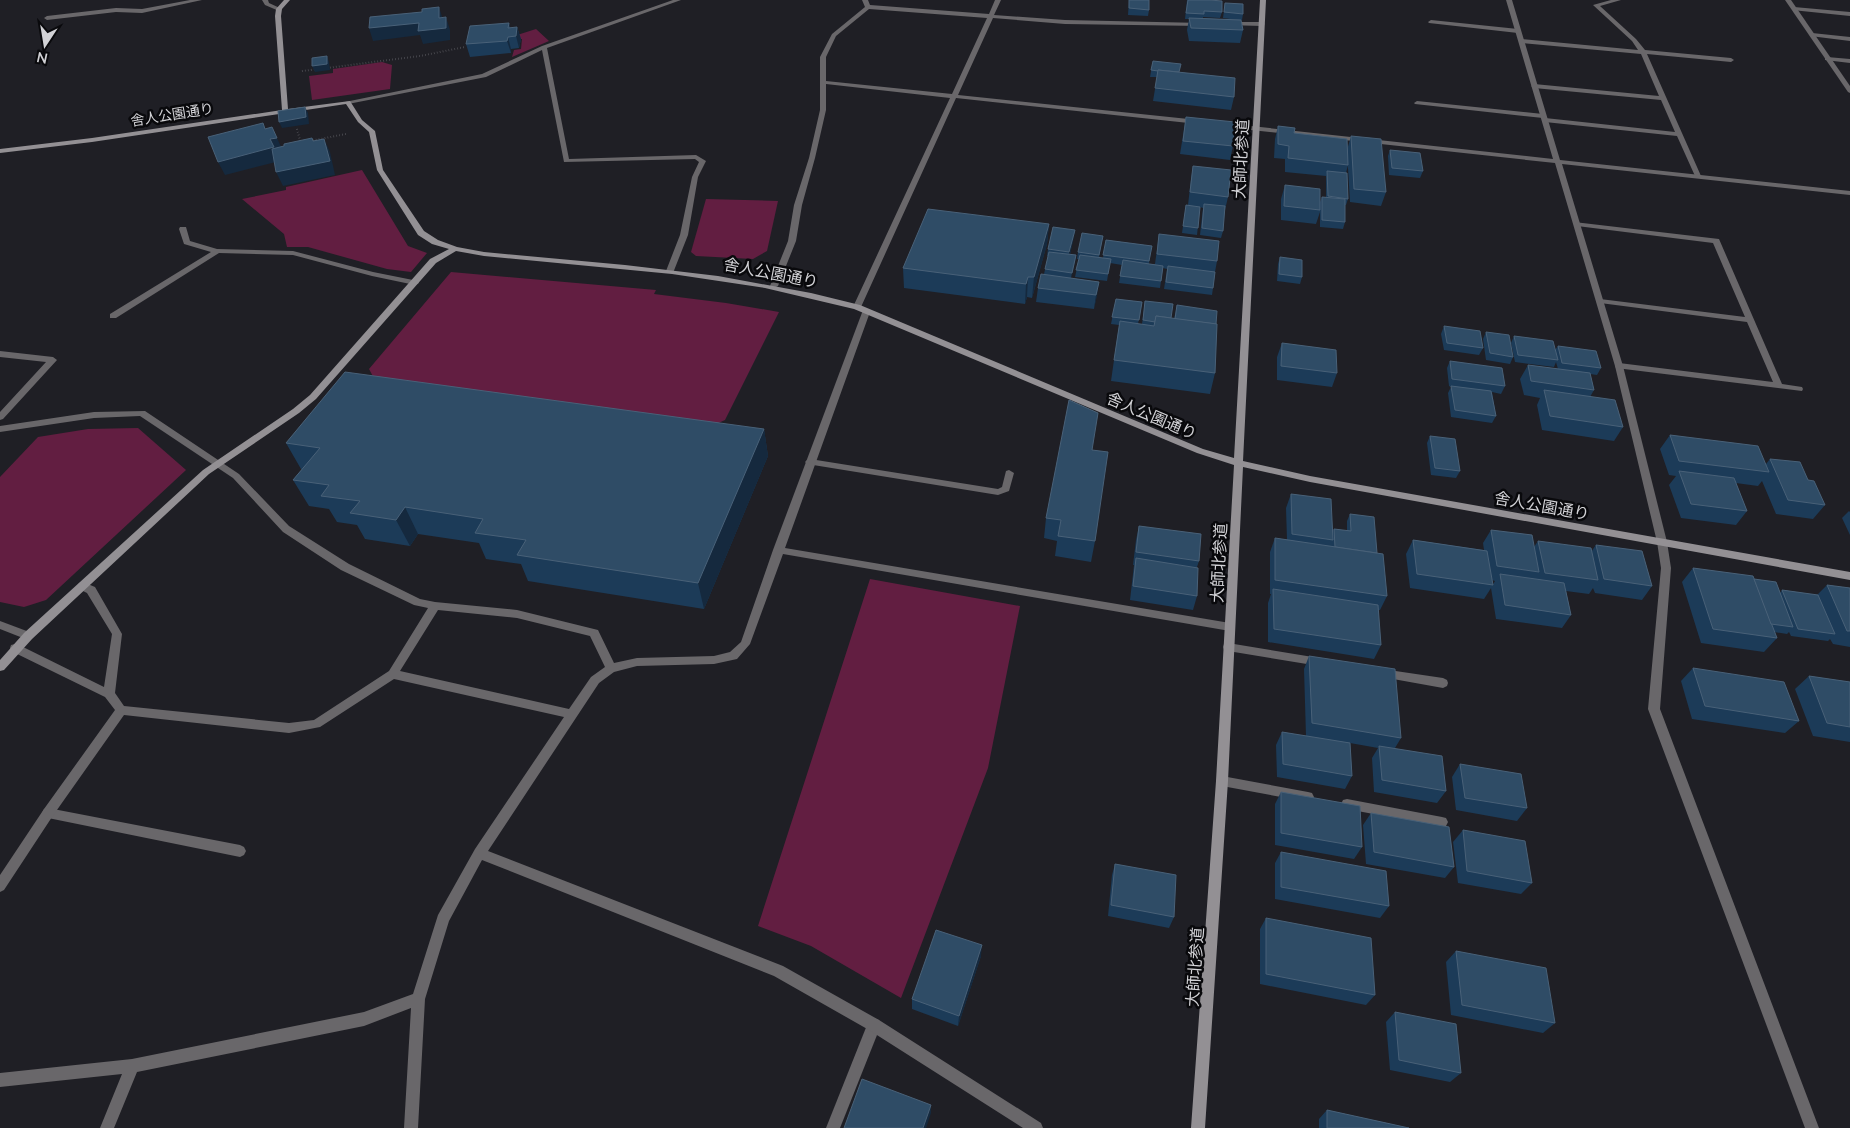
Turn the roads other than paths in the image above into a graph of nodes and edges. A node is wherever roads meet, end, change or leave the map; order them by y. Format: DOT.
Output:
graph roads {
  1 [pos="199,0"];
  2 [pos="265,0"];
  3 [pos="287,0"];
  4 [pos="678,0"];
  5 [pos="998,0"];
  6 [pos="1263,0"];
  7 [pos="1508,0"];
  8 [pos="1618,0"];
  9 [pos="1788,0"];
  10 [pos="867,3"];
  11 [pos="279,9"];
  12 [pos="1794,9"];
  13 [pos="1850,14"];
  14 [pos="990,17"];
  15 [pos="47,18"];
  16 [pos="1431,22"];
  17 [pos="1212,24"];
  18 [pos="1221,24"];
  19 [pos="1262,24"];
  20 [pos="1518,31"];
  21 [pos="1812,35"];
  22 [pos="1850,39"];
  23 [pos="1522,41"];
  24 [pos="544,47"];
  25 [pos="1643,52"];
  26 [pos="1827,59"];
  27 [pos="1731,60"];
  28 [pos="1850,61"];
  29 [pos="822,82"];
  30 [pos="1534,86"];
  31 [pos="1850,91"];
  32 [pos="954,96"];
  33 [pos="1663,98"];
  34 [pos="348,102"];
  35 [pos="1417,103"];
  36 [pos="285,111"];
  37 [pos="1544,118"];
  38 [pos="1202,123"];
  39 [pos="1212,124"];
  40 [pos="1257,130"];
  41 [pos="1678,134"];
  42 [pos="0,151"];
  43 [pos="1557,160"];
  44 [pos="1698,176"];
  45 [pos="1850,193"];
  46 [pos="1577,224"];
  47 [pos="183,229"];
  48 [pos="455,249"];
  49 [pos="217,251"];
  50 [pos="670,271"];
  51 [pos="415,283"];
  52 [pos="774,286"];
  53 [pos="1600,301"];
  54 [pos="857,307"];
  55 [pos="866,312"];
  56 [pos="113,316"];
  57 [pos="1750,320"];
  58 [pos="0,354"];
  59 [pos="1619,366"];
  60 [pos="1779,386"];
  61 [pos="1799,389"];
  62 [pos="0,417"];
  63 [pos="0,429"];
  64 [pos="810,462"];
  65 [pos="1239,463"];
  66 [pos="216,464"];
  67 [pos="1009,473"];
  68 [pos="1662,542"];
  69 [pos="778,550"];
  70 [pos="1850,576"];
  71 [pos="83,586"];
  72 [pos="435,606"];
  73 [pos="0,625"];
  74 [pos="1230,627"];
  75 [pos="28,636"];
  76 [pos="1228,647"];
  77 [pos="15,648"];
  78 [pos="1326,664"];
  79 [pos="0,666"];
  80 [pos="612,668"];
  81 [pos="1375,672"];
  82 [pos="393,674"];
  83 [pos="1443,683"];
  84 [pos="109,694"];
  85 [pos="121,710"];
  86 [pos="571,714"];
  87 [pos="1222,781"];
  88 [pos="1318,799"];
  89 [pos="1337,802"];
  90 [pos="48,813"];
  91 [pos="1442,822"];
  92 [pos="240,852"];
  93 [pos="479,853"];
  94 [pos="0,886"];
  95 [pos="418,999"];
  96 [pos="874,1025"];
  97 [pos="132,1066"];
  98 [pos="0,1080"];
  99 [pos="107,1128"];
  100 [pos="412,1128"];
  101 [pos="833,1128"];
  102 [pos="1036,1128"];
  103 [pos="1198,1128"];
  104 [pos="1812,1128"];
  1 -- 15 [label="street"];
  2 -- 11 [label="street"];
  3 -- 11 [label="street"];
  4 -- 24 [label="street"];
  5 -- 14 [label="street"];
  6 -- 19 [label="street, 大師北参道"];
  7 -- 20 [label="street"];
  8 -- 25 [label="street"];
  9 -- 12 [label="street"];
  10 -- 14 [label="street"];
  10 -- 29 [label="street"];
  11 -- 36 [label="street"];
  12 -- 13 [label="street"];
  12 -- 21 [label="street"];
  14 -- 17 [label="street"];
  14 -- 32 [label="street"];
  16 -- 20 [label="street"];
  18 -- 19 [label="street"];
  19 -- 40 [label="street, 大師北参道"];
  20 -- 23 [label="street"];
  21 -- 22 [label="street"];
  21 -- 26 [label="street"];
  23 -- 25 [label="street"];
  23 -- 30 [label="street"];
  24 -- 34 [label="street"];
  24 -- 50 [label="street"];
  25 -- 27 [label="street"];
  25 -- 33 [label="street"];
  26 -- 28 [label="street"];
  26 -- 31 [label="street"];
  29 -- 32 [label="street"];
  29 -- 52 [label="street"];
  30 -- 33 [label="street"];
  30 -- 37 [label="street"];
  32 -- 38 [label="street"];
  32 -- 54 [label="street"];
  33 -- 41 [label="street"];
  34 -- 36 [label="street, 舎人公園通り"];
  34 -- 48 [label="street, 舎人公園通り"];
  35 -- 37 [label="street"];
  36 -- 42 [label="street, 舎人公園通り"];
  37 -- 41 [label="street"];
  37 -- 43 [label="street"];
  39 -- 40 [label="street"];
  40 -- 43 [label="street"];
  40 -- 65 [label="street, 大師北参道"];
  41 -- 44 [label="street"];
  43 -- 44 [label="street"];
  43 -- 46 [label="street"];
  44 -- 45 [label="street"];
  46 -- 53 [label="street"];
  46 -- 57 [label="street"];
  47 -- 49 [label="street"];
  48 -- 50 [label="street, 舎人公園通り"];
  48 -- 51 [label="street"];
  49 -- 51 [label="street"];
  49 -- 56 [label="street"];
  50 -- 52 [label="street, 舎人公園通り"];
  51 -- 66 [label="street"];
  52 -- 54 [label="street, 舎人公園通り"];
  53 -- 57 [label="street"];
  53 -- 59 [label="street"];
  54 -- 55 [label="street, 舎人公園通り"];
  55 -- 64 [label="street"];
  55 -- 65 [label="street, 舎人公園通り"];
  57 -- 60 [label="street"];
  58 -- 62 [label="street"];
  59 -- 60 [label="street"];
  59 -- 68 [label="street"];
  60 -- 61 [label="street"];
  63 -- 66 [label="street"];
  64 -- 67 [label="street"];
  64 -- 69 [label="street"];
  65 -- 68 [label="street, 舎人公園通り"];
  65 -- 74 [label="street, 大師北参道"];
  66 -- 71 [label="street"];
  66 -- 72 [label="street"];
  68 -- 70 [label="street, 舎人公園通り"];
  68 -- 104 [label="street"];
  69 -- 74 [label="street"];
  69 -- 80 [label="street"];
  71 -- 75 [label="street"];
  71 -- 84 [label="street"];
  72 -- 80 [label="street"];
  72 -- 82 [label="street"];
  73 -- 75 [label="street"];
  74 -- 76 [label="street, 大師北参道"];
  75 -- 77 [label="street"];
  76 -- 78 [label="street"];
  76 -- 87 [label="street, 大師北参道"];
  77 -- 79 [label="street"];
  77 -- 84 [label="street"];
  80 -- 86 [label="street"];
  81 -- 83 [label="street"];
  82 -- 85 [label="street"];
  82 -- 86 [label="street"];
  84 -- 85 [label="street"];
  85 -- 90 [label="street"];
  86 -- 93 [label="street"];
  87 -- 88 [label="street"];
  87 -- 103 [label="street, 大師北参道"];
  89 -- 91 [label="street"];
  90 -- 92 [label="street"];
  90 -- 94 [label="street"];
  93 -- 95 [label="street"];
  93 -- 96 [label="street"];
  95 -- 97 [label="street"];
  95 -- 100 [label="street"];
  96 -- 101 [label="street"];
  96 -- 102 [label="street"];
  97 -- 98 [label="street"];
  97 -- 99 [label="street"];
}
